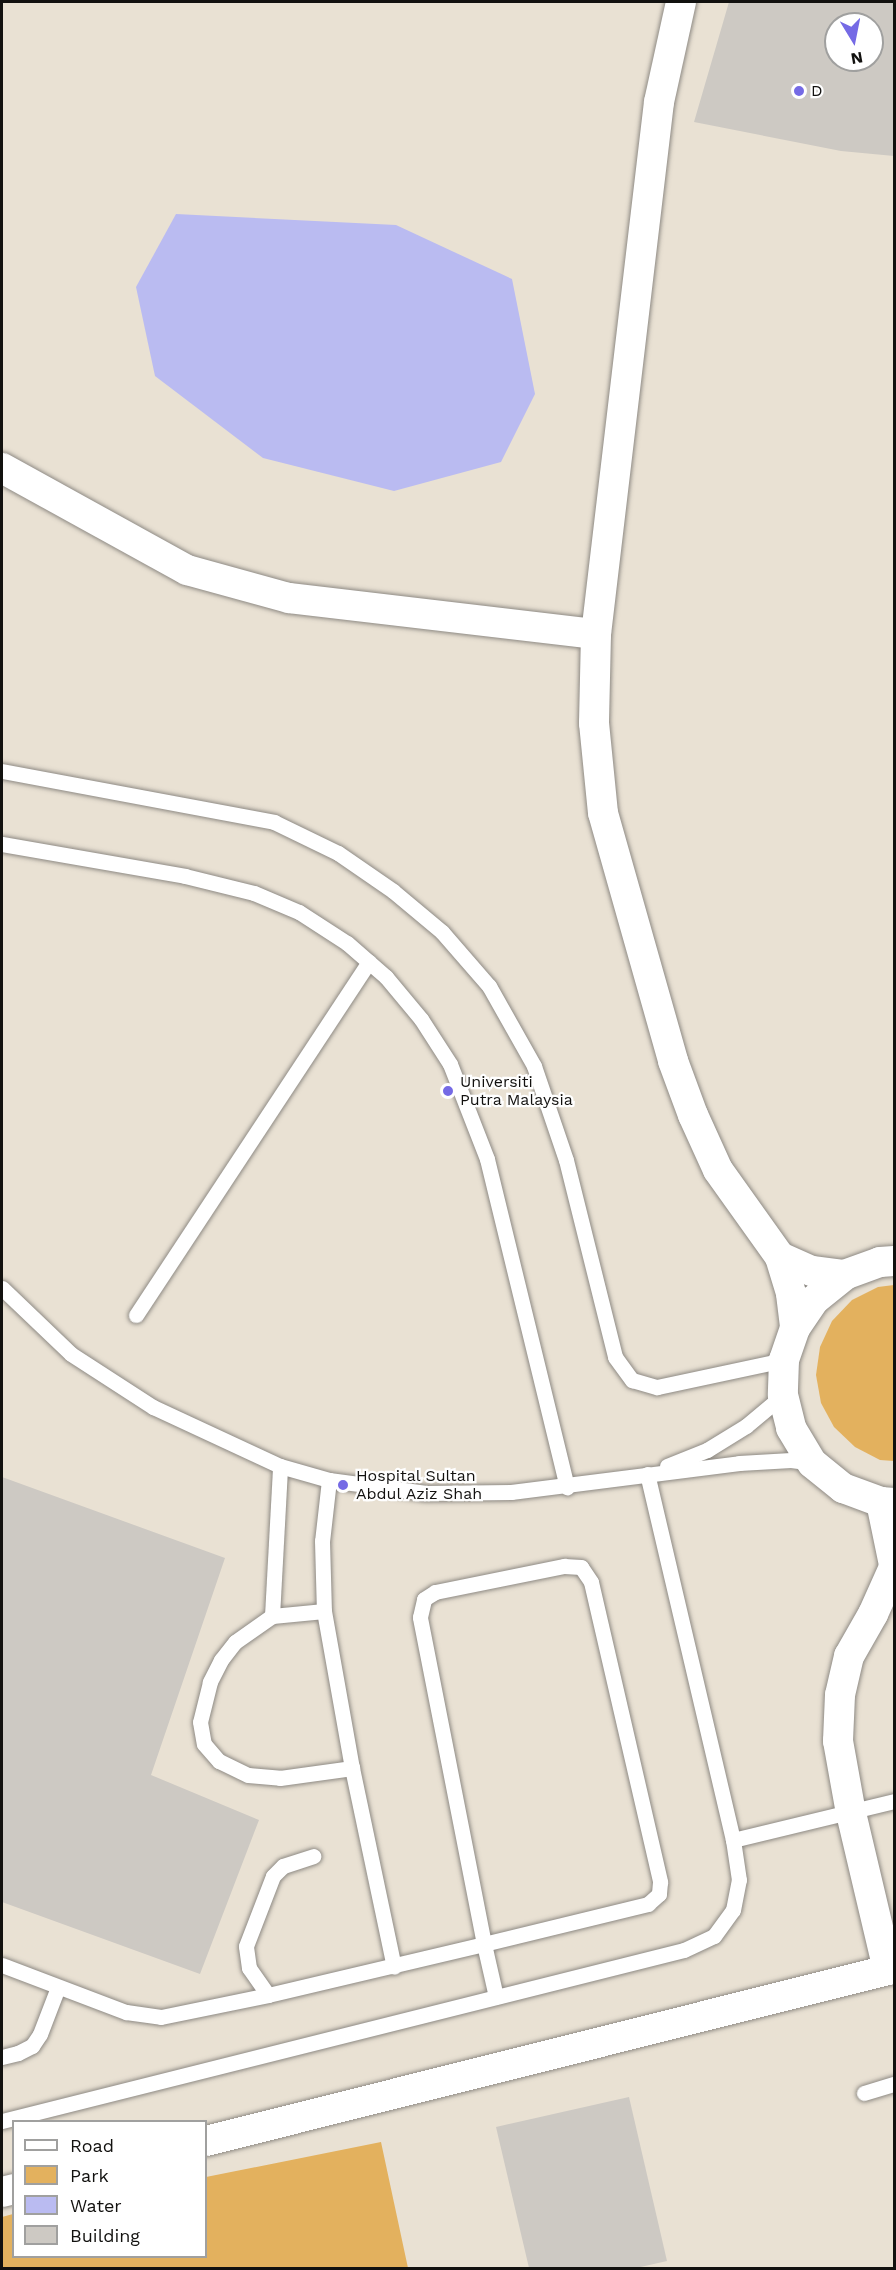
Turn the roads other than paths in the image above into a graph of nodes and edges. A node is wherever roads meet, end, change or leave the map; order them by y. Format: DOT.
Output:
graph roads {
  1 [pos="681,2"];
  2 [pos="2,468"];
  3 [pos="596,634"];
  4 [pos="2,771"];
  5 [pos="2,844"];
  6 [pos="369,962"];
  7 [pos="780,1257"];
  8 [pos="894,1261"];
  9 [pos="845,1275"];
  10 [pos="2,1288"];
  11 [pos="136,1315"];
  12 [pos="795,1328"];
  13 [pos="784,1360"];
  14 [pos="783,1395"];
  15 [pos="812,1462"];
  16 [pos="280,1466"];
  17 [pos="647,1474"];
  18 [pos="329,1480"];
  19 [pos="567,1487"];
  20 [pos="888,1503"];
  21 [pos="894,1566"];
  22 [pos="324,1611"];
  23 [pos="272,1616"];
  24 [pos="352,1768"];
  25 [pos="894,1801"];
  26 [pos="851,1813"];
  27 [pos="733,1840"];
  28 [pos="313,1856"];
  29 [pos="484,1944"];
  30 [pos="2,1965"];
  31 [pos="394,1967"];
  32 [pos="891,1970"];
  33 [pos="58,1987"];
  34 [pos="268,1995"];
  35 [pos="496,1997"];
  36 [pos="2,2057"];
  37 [pos="894,2084"];
  38 [pos="864,2093"];
  39 [pos="2,2121"];
  40 [pos="207,2141"];
  1 -- 3 [label="street"];
  2 -- 3 [label="street"];
  3 -- 7 [label="street"];
  4 -- 13 [label="lane"];
  5 -- 6 [label="lane"];
  6 -- 11 [label="lane"];
  6 -- 19 [label="lane"];
  7 -- 9 [label="street"];
  7 -- 12 [label="street"];
  8 -- 9 [label="street"];
  9 -- 12 [label="street"];
  10 -- 16 [label="lane"];
  12 -- 13 [label="street"];
  13 -- 14 [label="street"];
  14 -- 15 [label="street"];
  14 -- 17 [label="lane"];
  15 -- 17 [label="lane"];
  15 -- 20 [label="street"];
  16 -- 18 [label="lane"];
  16 -- 23 [label="lane"];
  17 -- 19 [label="lane"];
  17 -- 27 [label="lane"];
  18 -- 19 [label="lane"];
  18 -- 22 [label="lane"];
  20 -- 21 [label="street"];
  21 -- 26 [label="street"];
  22 -- 23 [label="lane"];
  22 -- 24 [label="lane"];
  23 -- 24 [label="lane"];
  24 -- 31 [label="lane"];
  25 -- 26 [label="lane"];
  26 -- 27 [label="lane"];
  26 -- 32 [label="street"];
  27 -- 35 [label="lane"];
  28 -- 34 [label="lane"];
  29 -- 29 [label="lane"];
  29 -- 31 [label="lane"];
  29 -- 35 [label="lane"];
  30 -- 33 [label="lane"];
  31 -- 34 [label="lane"];
  32 -- 40 [label="street"];
  33 -- 34 [label="lane"];
  33 -- 36 [label="lane"];
  35 -- 39 [label="lane"];
  37 -- 38 [label="lane"];
}
